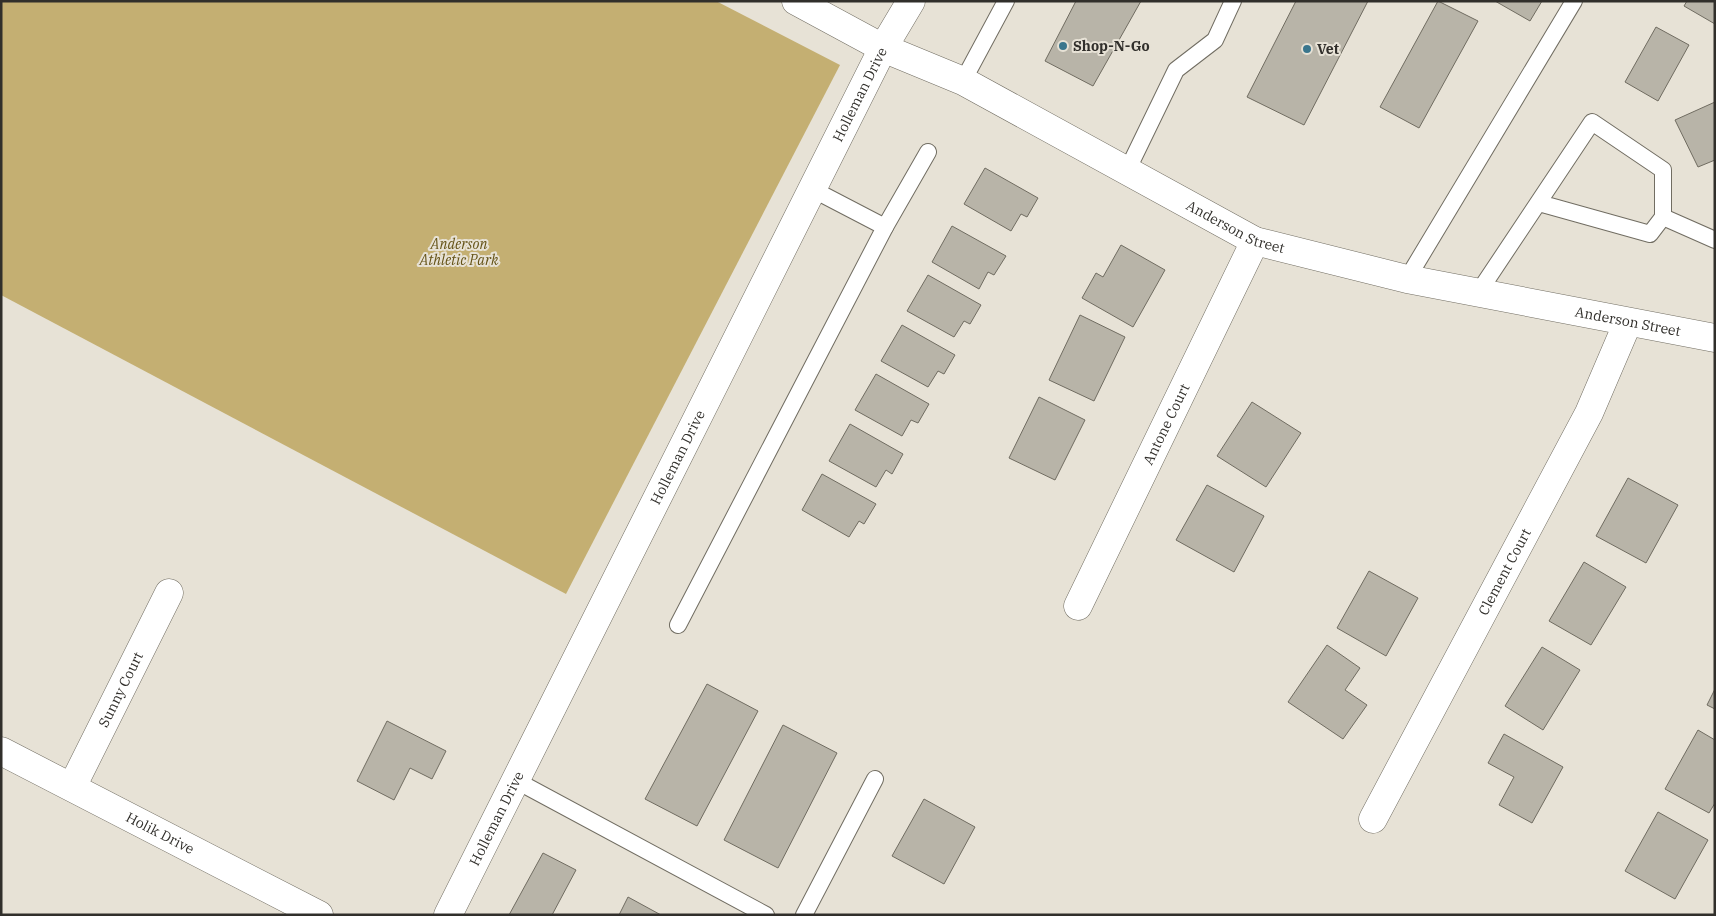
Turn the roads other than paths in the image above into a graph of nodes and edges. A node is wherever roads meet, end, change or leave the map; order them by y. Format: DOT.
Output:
graph roads {
  1 [pos="796,1"];
  2 [pos="911,1"];
  3 [pos="1006,1"];
  4 [pos="1233,1"];
  5 [pos="1574,1"];
  6 [pos="884,48"];
  7 [pos="963,81"];
  8 [pos="928,152"];
  9 [pos="1128,171"];
  10 [pos="812,189"];
  11 [pos="1539,203"];
  12 [pos="1663,217"];
  13 [pos="885,227"];
  14 [pos="1715,240"];
  15 [pos="1255,241"];
  16 [pos="1407,280"];
  17 [pos="1478,293"];
  18 [pos="1628,322"];
  19 [pos="1715,338"];
  20 [pos="169,593"];
  21 [pos="1078,606"];
  22 [pos="678,625"];
  23 [pos="1,751"];
  24 [pos="875,779"];
  25 [pos="515,780"];
  26 [pos="72,788"];
  27 [pos="1373,819"];
  28 [pos="319,915"];
  29 [pos="448,915"];
  30 [pos="766,915"];
  31 [pos="804,915"];
  1 -- 6 [label="street, Anderson Street"];
  2 -- 6 [label="street, Holleman Drive"];
  3 -- 7 [label="lane"];
  4 -- 9 [label="lane"];
  5 -- 16 [label="lane"];
  6 -- 7 [label="street, Anderson Street"];
  6 -- 10 [label="street, Holleman Drive"];
  7 -- 9 [label="street, Anderson Street"];
  8 -- 13 [label="lane"];
  9 -- 15 [label="street, Anderson Street"];
  10 -- 13 [label="lane"];
  10 -- 25 [label="street, Holleman Drive"];
  11 -- 12 [label="lane"];
  11 -- 12 [label="lane"];
  11 -- 17 [label="lane"];
  12 -- 14 [label="lane"];
  13 -- 22 [label="lane"];
  15 -- 16 [label="street, Anderson Street"];
  15 -- 21 [label="street, Antone Court"];
  16 -- 17 [label="street, Anderson Street"];
  17 -- 18 [label="street, Anderson Street"];
  18 -- 19 [label="street, Anderson Street"];
  18 -- 27 [label="street, Clement Court"];
  20 -- 26 [label="street, Sunny Court"];
  23 -- 26 [label="street, Holik Drive"];
  24 -- 31 [label="lane"];
  25 -- 29 [label="street, Holleman Drive"];
  25 -- 30 [label="lane"];
  26 -- 28 [label="street, Holik Drive"];
}
